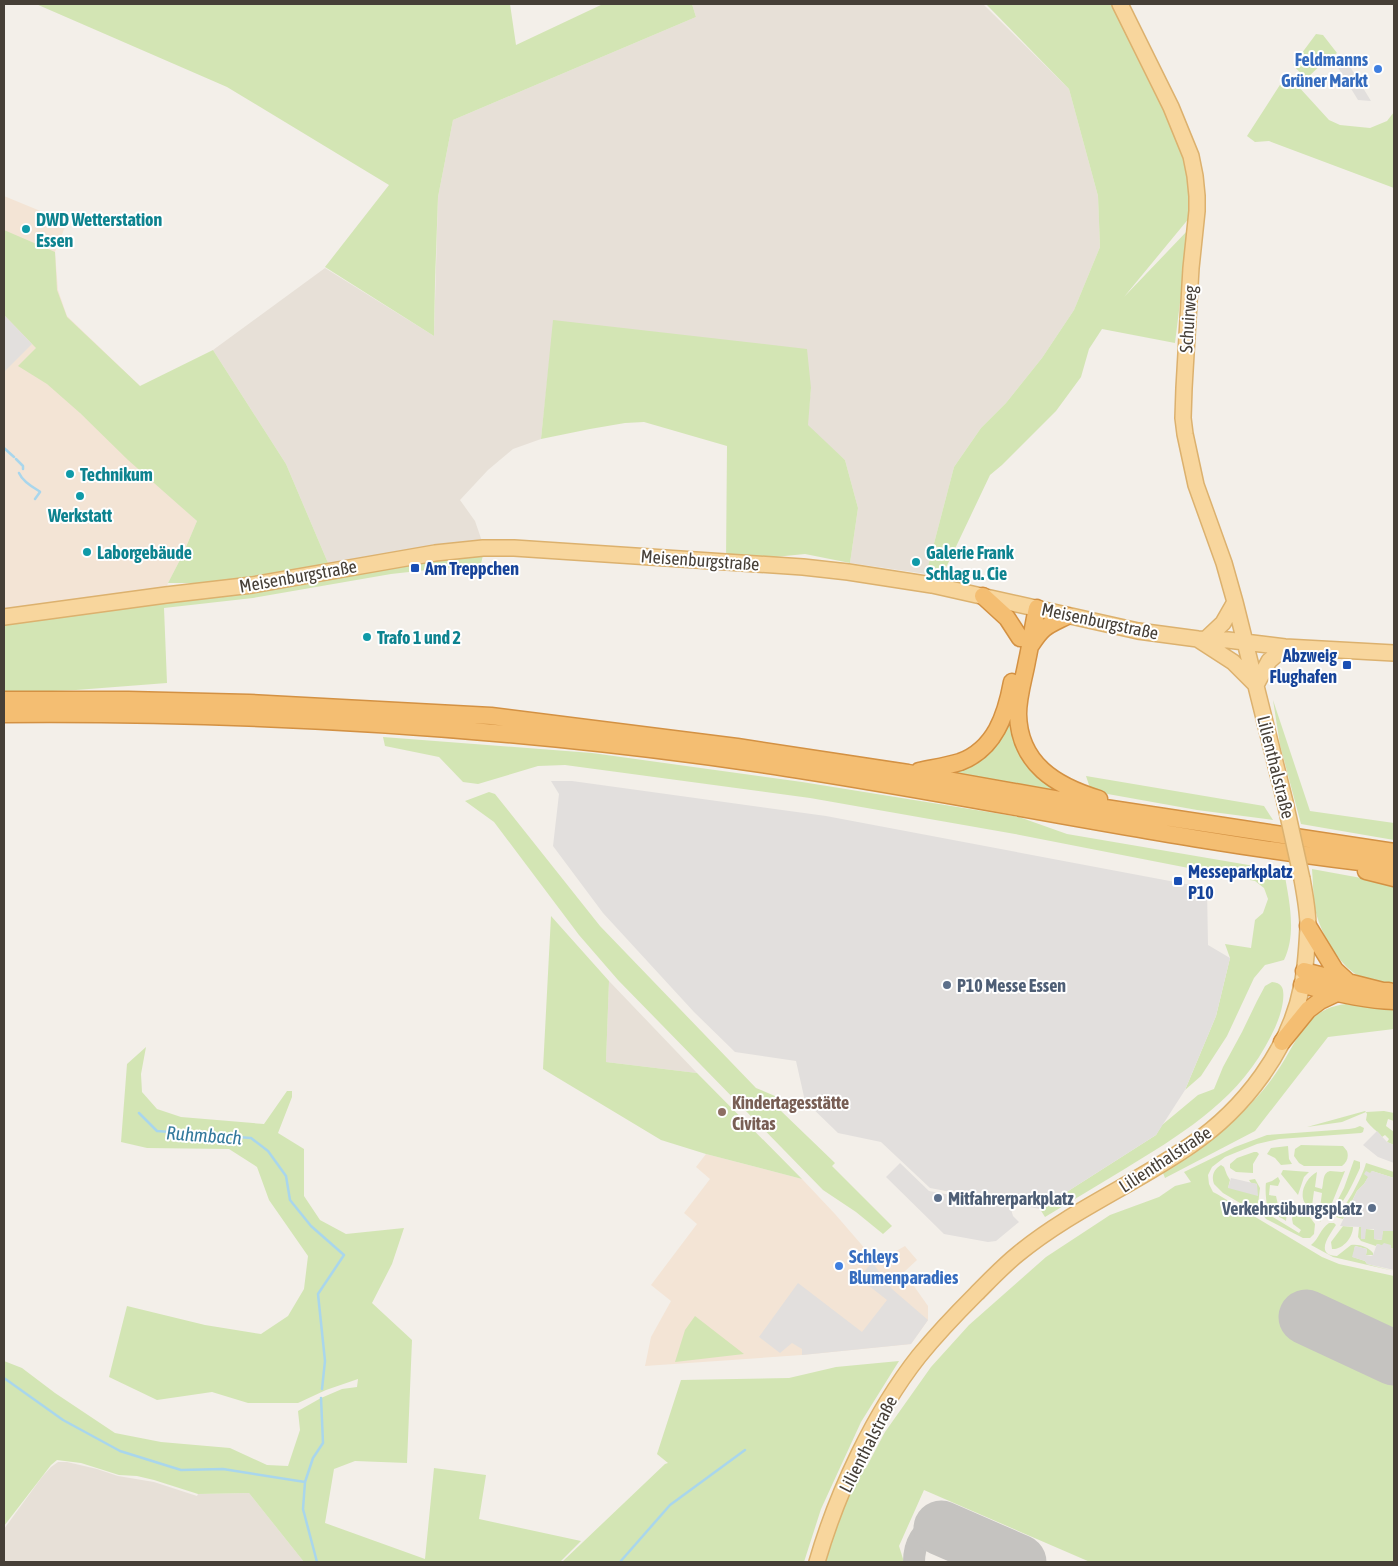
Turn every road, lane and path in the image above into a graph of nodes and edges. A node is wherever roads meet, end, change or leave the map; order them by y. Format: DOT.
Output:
graph roads {
  1 [pos="1120,4"];
  2 [pos="982,596"];
  3 [pos="1235,602"];
  4 [pos="1032,607"];
  5 [pos="1067,616"];
  6 [pos="4,618"];
  7 [pos="1202,639"];
  8 [pos="1245,642"];
  9 [pos="1025,643"];
  10 [pos="1285,647"];
  11 [pos="1394,653"];
  12 [pos="1256,685"];
  13 [pos="4,700"];
  14 [pos="4,714"];
  15 [pos="908,773"];
  16 [pos="1148,814"];
  17 [pos="1394,852"];
  18 [pos="1313,857"];
  19 [pos="1394,866"];
  20 [pos="1394,878"];
  21 [pos="1308,926"];
  22 [pos="1303,978"];
  23 [pos="1343,988"];
  24 [pos="1394,991"];
  25 [pos="1394,1001"];
  26 [pos="1282,1042"];
  27 [pos="818,1562"];
  1 -- 3 [label="main road, Schuirweg"];
  2 -- 4 [label="main road, Meisenburgstraße"];
  2 -- 6 [label="main road, Meisenburgstraße"];
  2 -- 9 [label="highway"];
  3 -- 7 [label="main road"];
  3 -- 8 [label="main road, Schuirweg"];
  4 -- 5 [label="main road, Meisenburgstraße"];
  4 -- 9 [label="highway"];
  5 -- 7 [label="main road, Meisenburgstraße"];
  5 -- 9 [label="highway"];
  7 -- 8 [label="main road, Meisenburgstraße"];
  7 -- 12 [label="main road"];
  8 -- 10 [label="main road, Meisenburgstraße"];
  8 -- 12 [label="main road, Lilienthalstraße"];
  9 -- 15 [label="highway"];
  9 -- 16 [label="highway"];
  10 -- 11 [label="main road, Meisenburgstraße"];
  10 -- 12 [label="main road"];
  12 -- 21 [label="main road, Lilienthalstraße, bridge"];
  13 -- 15 [label="highway"];
  14 -- 18 [label="highway"];
  15 -- 16 [label="highway"];
  16 -- 17 [label="highway"];
  18 -- 19 [label="highway"];
  18 -- 20 [label="highway"];
  21 -- 22 [label="main road, Lilienthalstraße"];
  21 -- 23 [label="highway"];
  22 -- 23 [label="highway"];
  22 -- 26 [label="main road, Lilienthalstraße"];
  23 -- 24 [label="highway"];
  23 -- 25 [label="highway"];
  23 -- 26 [label="highway"];
  26 -- 27 [label="main road, Lilienthalstraße"];
}
